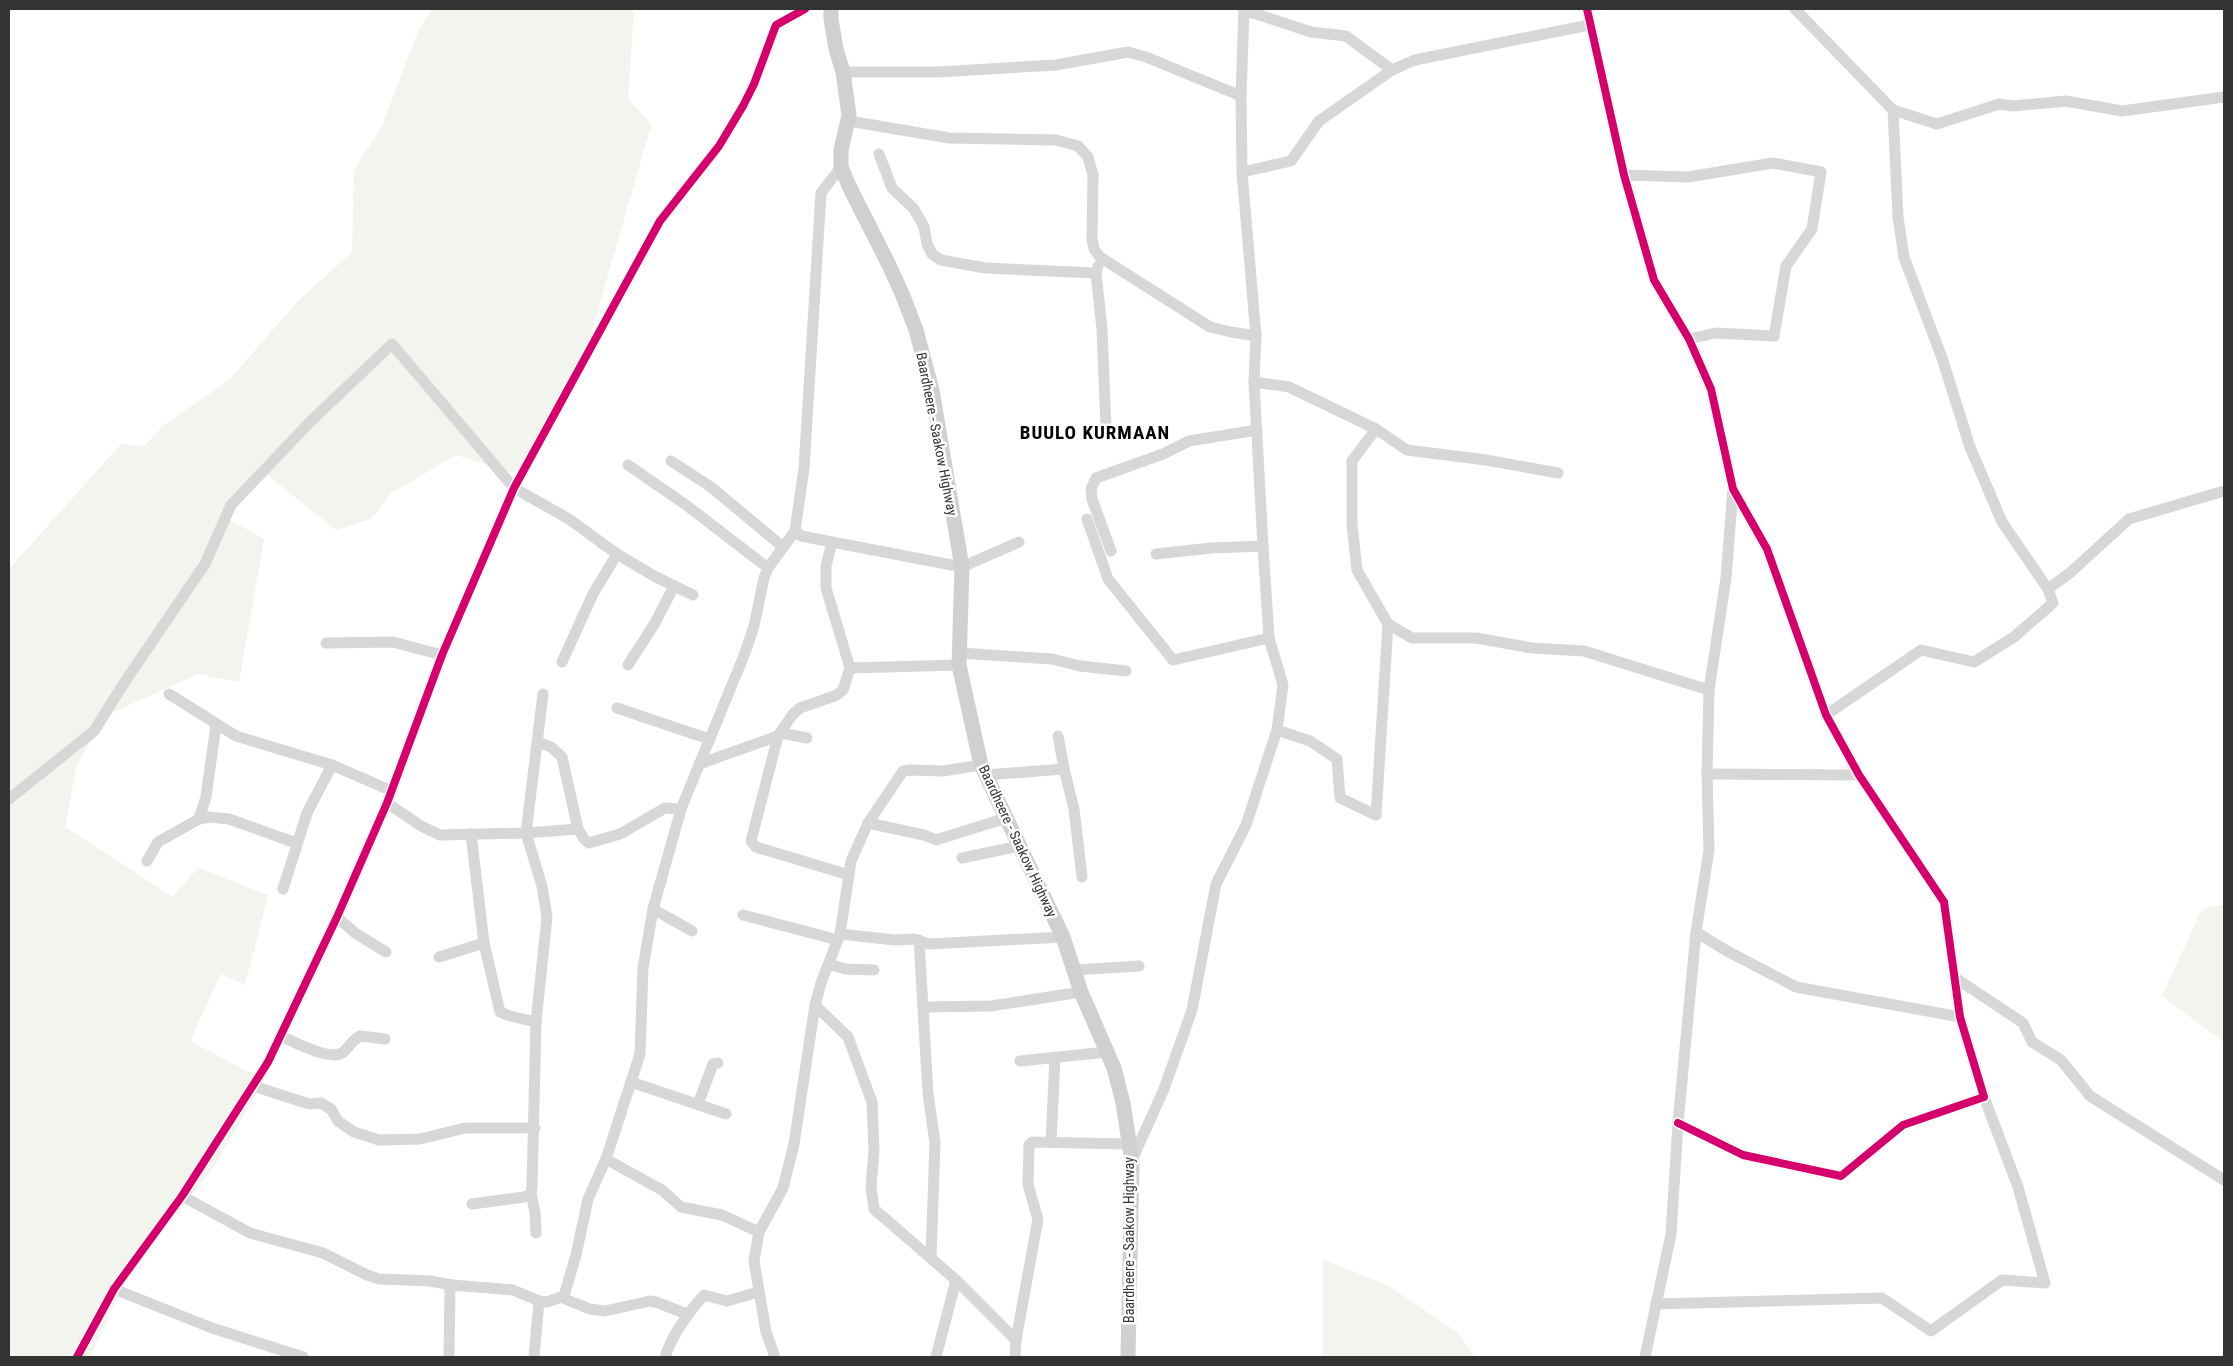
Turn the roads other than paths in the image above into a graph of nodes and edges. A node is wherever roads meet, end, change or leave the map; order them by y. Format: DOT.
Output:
graph roads {
  1 [pos="805,9"];
  2 [pos="831,9"];
  3 [pos="1244,9"];
  4 [pos="1587,9"];
  5 [pos="1795,9"];
  6 [pos="1589,25"];
  7 [pos="1392,70"];
  8 [pos="843,72"];
  9 [pos="1241,96"];
  10 [pos="2224,97"];
  11 [pos="1893,110"];
  12 [pos="849,121"];
  13 [pos="879,154"];
  14 [pos="841,167"];
  15 [pos="1242,172"];
  16 [pos="1624,175"];
  17 [pos="1100,257"];
  18 [pos="1096,273"];
  19 [pos="1256,336"];
  20 [pos="1689,339"];
  21 [pos="1254,382"];
  22 [pos="1106,427"];
  23 [pos="1376,429"];
  24 [pos="1257,430"];
  25 [pos="671,462"];
  26 [pos="628,465"];
  27 [pos="1558,473"];
  28 [pos="514,488"];
  29 [pos="1733,489"];
  30 [pos="2224,491"];
  31 [pos="1087,520"];
  32 [pos="795,531"];
  33 [pos="832,542"];
  34 [pos="1019,542"];
  35 [pos="1262,546"];
  36 [pos="783,547"];
  37 [pos="1111,551"];
  38 [pos="617,554"];
  39 [pos="1156,554"];
  40 [pos="962,566"];
  41 [pos="768,568"];
  42 [pos="674,586"];
  43 [pos="2048,589"];
  44 [pos="693,595"];
  45 [pos="1388,624"];
  46 [pos="1269,638"];
  47 [pos="326,643"];
  48 [pos="442,655"];
  49 [pos="959,659"];
  50 [pos="562,662"];
  51 [pos="628,665"];
  52 [pos="850,668"];
  53 [pos="1126,671"];
  54 [pos="1709,690"];
  55 [pos="169,694"];
  56 [pos="543,694"];
  57 [pos="617,708"];
  58 [pos="1826,715"];
  59 [pos="216,725"];
  60 [pos="1277,730"];
  61 [pos="779,734"];
  62 [pos="1058,736"];
  63 [pos="806,738"];
  64 [pos="709,740"];
  65 [pos="538,742"];
  66 [pos="699,764"];
  67 [pos="332,765"];
  68 [pos="1064,768"];
  69 [pos="984,770"];
  70 [pos="1707,774"];
  71 [pos="1859,775"];
  72 [pos="392,791"];
  73 [pos="9,798"];
  74 [pos="387,803"];
  75 [pos="681,809"];
  76 [pos="1006,818"];
  77 [pos="198,819"];
  78 [pos="868,823"];
  79 [pos="578,829"];
  80 [pos="526,833"];
  81 [pos="471,834"];
  82 [pos="296,842"];
  83 [pos="1020,846"];
  84 [pos="962,858"];
  85 [pos="147,861"];
  86 [pos="849,875"];
  87 [pos="1082,877"];
  88 [pos="282,889"];
  89 [pos="653,909"];
  90 [pos="743,915"];
  91 [pos="337,918"];
  92 [pos="692,931"];
  93 [pos="1696,932"];
  94 [pos="839,937"];
  95 [pos="1062,937"];
  96 [pos="919,940"];
  97 [pos="484,943"];
  98 [pos="386,952"];
  99 [pos="439,957"];
  100 [pos="829,964"];
  101 [pos="1139,966"];
  102 [pos="874,970"];
  103 [pos="1074,970"];
  104 [pos="1954,977"];
  105 [pos="1081,992"];
  106 [pos="815,1005"];
  107 [pos="923,1007"];
  108 [pos="1960,1017"];
  109 [pos="536,1022"];
  110 [pos="281,1036"];
  111 [pos="385,1039"];
  112 [pos="1107,1052"];
  113 [pos="1054,1058"];
  114 [pos="1020,1061"];
  115 [pos="718,1063"];
  116 [pos="630,1082"];
  117 [pos="253,1086"];
  118 [pos="1984,1097"];
  119 [pos="698,1104"];
  120 [pos="726,1114"];
  121 [pos="1678,1123"];
  122 [pos="535,1128"];
  123 [pos="1051,1142"];
  124 [pos="1129,1144"];
  125 [pos="606,1159"];
  126 [pos="1132,1161"];
  127 [pos="2224,1180"];
  128 [pos="531,1194"];
  129 [pos="182,1196"];
  130 [pos="472,1204"];
  131 [pos="759,1232"];
  132 [pos="536,1233"];
  133 [pos="931,1258"];
  134 [pos="956,1280"];
  135 [pos="452,1285"];
  136 [pos="114,1289"];
  137 [pos="758,1292"];
  138 [pos="564,1296"];
  139 [pos="539,1301"];
  140 [pos="1656,1304"];
  141 [pos="687,1314"];
  142 [pos="1016,1340"];
  143 [pos="272,1353"];
  144 [pos="76,1357"];
  145 [pos="303,1357"];
  146 [pos="449,1357"];
  147 [pos="534,1357"];
  148 [pos="665,1357"];
  149 [pos="775,1357"];
  150 [pos="936,1357"];
  151 [pos="1015,1357"];
  152 [pos="1128,1357"];
  153 [pos="1645,1357"];
  1 -- 28 [label="street"];
  2 -- 8 [label="main road, Baardheere - Saakow Highway"];
  3 -- 7 [label="street"];
  3 -- 9 [label="street"];
  4 -- 6 [label="street"];
  5 -- 11 [label="street"];
  6 -- 7 [label="street"];
  6 -- 16 [label="street"];
  7 -- 15 [label="street"];
  8 -- 9 [label="street"];
  8 -- 12 [label="main road, Baardheere - Saakow Highway"];
  9 -- 15 [label="street"];
  10 -- 11 [label="street"];
  11 -- 43 [label="street"];
  12 -- 14 [label="main road, Baardheere - Saakow Highway"];
  12 -- 17 [label="street"];
  13 -- 18 [label="street"];
  14 -- 32 [label="street"];
  14 -- 40 [label="main road, Baardheere - Saakow Highway"];
  15 -- 19 [label="street"];
  16 -- 20 [label="street"];
  16 -- 20 [label="street"];
  17 -- 18 [label="street"];
  17 -- 19 [label="street"];
  18 -- 22 [label="street"];
  19 -- 21 [label="street"];
  20 -- 29 [label="street"];
  21 -- 23 [label="street"];
  21 -- 24 [label="street"];
  23 -- 27 [label="street"];
  23 -- 45 [label="street"];
  24 -- 35 [label="street"];
  24 -- 37 [label="street"];
  25 -- 36 [label="street"];
  26 -- 41 [label="street"];
  28 -- 38 [label="street"];
  28 -- 48 [label="street"];
  28 -- 73 [label="street"];
  29 -- 54 [label="street"];
  29 -- 58 [label="street"];
  30 -- 43 [label="street"];
  31 -- 46 [label="street"];
  32 -- 33 [label="street"];
  32 -- 36 [label="street"];
  33 -- 40 [label="street"];
  33 -- 52 [label="street"];
  34 -- 40 [label="street"];
  35 -- 39 [label="street"];
  35 -- 46 [label="street"];
  36 -- 41 [label="street"];
  38 -- 42 [label="street"];
  38 -- 50 [label="street"];
  40 -- 49 [label="main road, Baardheere - Saakow Highway"];
  41 -- 64 [label="street"];
  42 -- 44 [label="street"];
  42 -- 51 [label="street"];
  43 -- 58 [label="street"];
  45 -- 54 [label="street"];
  45 -- 60 [label="street"];
  46 -- 60 [label="street"];
  47 -- 48 [label="street"];
  48 -- 72 [label="street"];
  49 -- 52 [label="street"];
  49 -- 53 [label="street"];
  49 -- 69 [label="main road, Baardheere - Saakow Highway"];
  52 -- 61 [label="street"];
  54 -- 70 [label="street"];
  55 -- 59 [label="street"];
  56 -- 65 [label="street"];
  57 -- 64 [label="street"];
  58 -- 71 [label="street"];
  59 -- 67 [label="street"];
  59 -- 77 [label="street"];
  60 -- 126 [label="street"];
  61 -- 63 [label="street"];
  61 -- 66 [label="street"];
  61 -- 86 [label="street"];
  62 -- 68 [label="street"];
  64 -- 66 [label="street"];
  65 -- 79 [label="street"];
  65 -- 80 [label="street"];
  66 -- 75 [label="street"];
  67 -- 72 [label="street"];
  67 -- 82 [label="street"];
  68 -- 69 [label="street"];
  68 -- 87 [label="street"];
  69 -- 76 [label="main road, Baardheere - Saakow Highway"];
  69 -- 78 [label="street"];
  70 -- 71 [label="street"];
  70 -- 93 [label="street"];
  71 -- 104 [label="street"];
  72 -- 74 [label="street"];
  74 -- 81 [label="street"];
  74 -- 91 [label="street"];
  75 -- 79 [label="street"];
  75 -- 89 [label="street"];
  76 -- 78 [label="street"];
  76 -- 83 [label="main road, Baardheere - Saakow Highway"];
  77 -- 82 [label="street"];
  77 -- 85 [label="street"];
  78 -- 86 [label="street"];
  79 -- 80 [label="street"];
  80 -- 81 [label="street"];
  80 -- 109 [label="street"];
  81 -- 97 [label="street"];
  82 -- 88 [label="street"];
  83 -- 84 [label="street"];
  83 -- 95 [label="main road, Baardheere - Saakow Highway"];
  86 -- 94 [label="street"];
  89 -- 92 [label="street"];
  89 -- 116 [label="street"];
  90 -- 94 [label="street"];
  91 -- 98 [label="street"];
  91 -- 110 [label="street"];
  93 -- 108 [label="street"];
  93 -- 121 [label="street"];
  94 -- 96 [label="street"];
  94 -- 100 [label="street"];
  95 -- 96 [label="street"];
  95 -- 103 [label="main road, Baardheere - Saakow Highway"];
  96 -- 107 [label="street"];
  97 -- 99 [label="street"];
  97 -- 109 [label="street"];
  100 -- 102 [label="street"];
  100 -- 106 [label="street"];
  101 -- 103 [label="street"];
  103 -- 105 [label="main road, Baardheere - Saakow Highway"];
  104 -- 108 [label="street"];
  104 -- 127 [label="street"];
  105 -- 107 [label="street"];
  105 -- 112 [label="main road, Baardheere - Saakow Highway"];
  106 -- 131 [label="street"];
  106 -- 133 [label="street"];
  107 -- 133 [label="street"];
  108 -- 118 [label="street"];
  109 -- 122 [label="street"];
  110 -- 111 [label="street"];
  110 -- 117 [label="street"];
  112 -- 113 [label="street"];
  112 -- 124 [label="main road, Baardheere - Saakow Highway"];
  113 -- 114 [label="street"];
  113 -- 123 [label="street"];
  115 -- 119 [label="street"];
  116 -- 119 [label="street"];
  116 -- 125 [label="street"];
  117 -- 122 [label="street"];
  117 -- 129 [label="street"];
  118 -- 121 [label="street"];
  118 -- 140 [label="street"];
  119 -- 120 [label="street"];
  121 -- 140 [label="street"];
  122 -- 128 [label="street"];
  123 -- 124 [label="street"];
  123 -- 142 [label="street"];
  124 -- 126 [label="main road, Baardheere - Saakow Highway"];
  125 -- 131 [label="street"];
  125 -- 138 [label="street"];
  126 -- 152 [label="main road, Baardheere - Saakow Highway"];
  128 -- 130 [label="street"];
  128 -- 132 [label="street"];
  129 -- 135 [label="street"];
  129 -- 136 [label="street"];
  131 -- 137 [label="street"];
  133 -- 134 [label="street"];
  134 -- 142 [label="street"];
  134 -- 150 [label="street"];
  135 -- 139 [label="street"];
  135 -- 146 [label="street"];
  136 -- 143 [label="street"];
  136 -- 144 [label="street"];
  137 -- 141 [label="street"];
  137 -- 149 [label="street"];
  138 -- 139 [label="street"];
  138 -- 141 [label="street"];
  139 -- 147 [label="street"];
  140 -- 153 [label="street"];
  141 -- 148 [label="street"];
  142 -- 151 [label="street"];
  143 -- 145 [label="street"];
}
